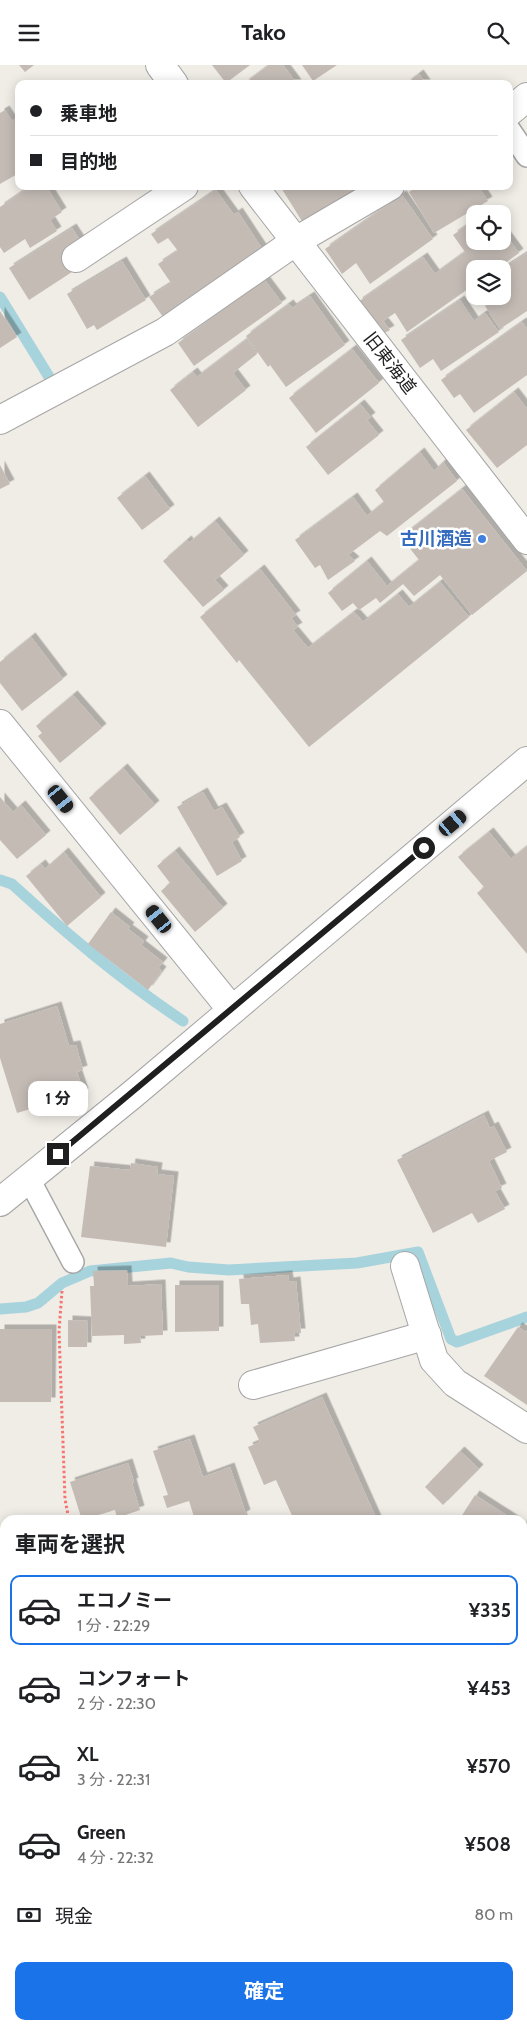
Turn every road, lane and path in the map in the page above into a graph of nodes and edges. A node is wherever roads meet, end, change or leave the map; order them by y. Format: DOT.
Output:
graph roads {
  1 [pos="160,65"];
  2 [pos="171,80"];
  3 [pos="527,97"];
  4 [pos="513,109"];
  5 [pos="513,135"];
  6 [pos="527,156"];
  7 [pos="178,190"];
  8 [pos="257,190"];
  9 [pos="383,190"];
  10 [pos="296,241"];
  11 [pos="76,258"];
  12 [pos="0,420"];
  13 [pos="527,539"];
  14 [pos="0,724"];
  15 [pos="527,761"];
  16 [pos="232,1010"];
  17 [pos="29,1179"];
  18 [pos="0,1202"];
  19 [pos="73,1262"];
  20 [pos="405,1266"];
  21 [pos="426,1335"];
  22 [pos="253,1385"];
  23 [pos="527,1429"];
  24 [pos="68,1515"];
  1 -- 2 [label="street"];
  3 -- 4 [label="street"];
  5 -- 6 [label="lane"];
  7 -- 11 [label="street"];
  8 -- 10 [label="street, 旧東海道"];
  9 -- 10 [label="street"];
  10 -- 12 [label="street"];
  10 -- 13 [label="street, 旧東海道"];
  14 -- 16 [label="street"];
  15 -- 16 [label="street"];
  16 -- 17 [label="street"];
  17 -- 18 [label="street"];
  17 -- 19 [label="lane"];
  19 -- 24 [label="path"];
  20 -- 21 [label="street"];
  21 -- 22 [label="street"];
  21 -- 23 [label="street"];
}
